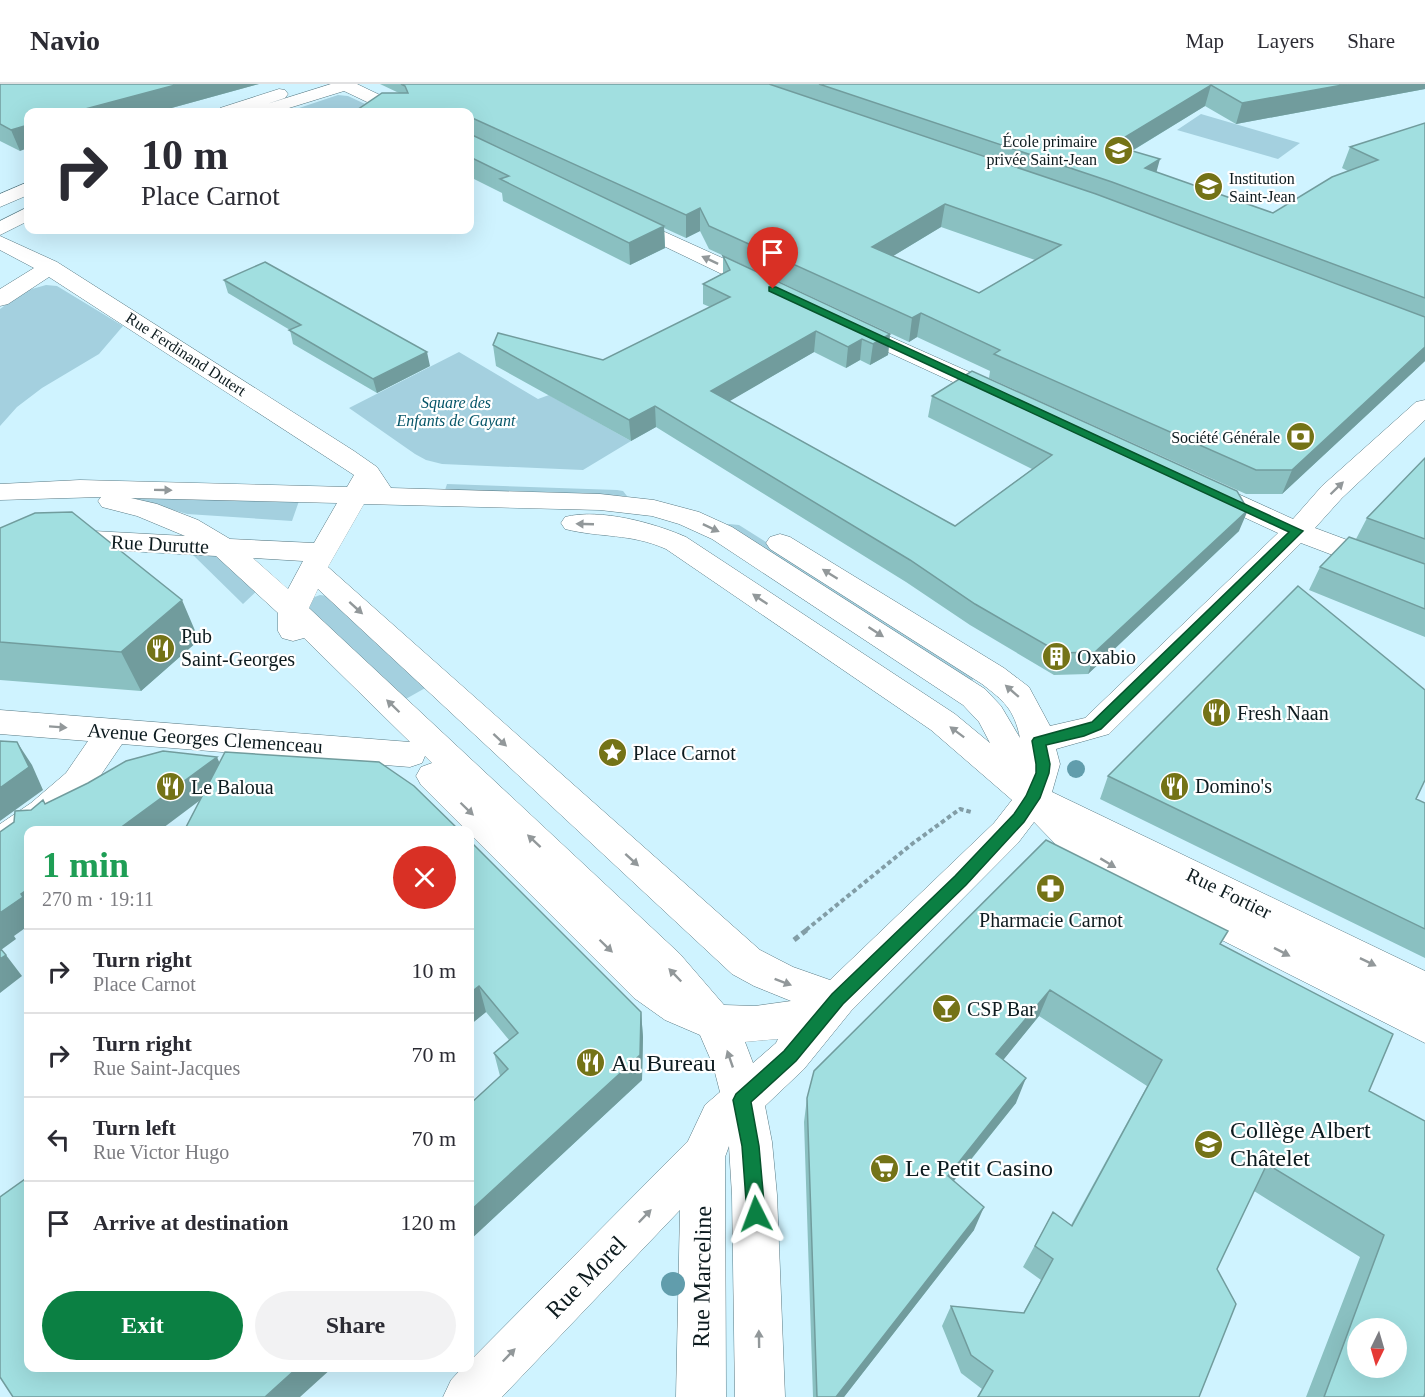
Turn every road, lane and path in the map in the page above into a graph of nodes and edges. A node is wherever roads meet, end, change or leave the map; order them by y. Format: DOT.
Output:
graph roads {
  1 [pos="293,84"];
  2 [pos="312,84"];
  3 [pos="327,84"];
  4 [pos="346,84"];
  5 [pos="223,108"];
  6 [pos="238,108"];
  7 [pos="254,108"];
  8 [pos="271,108"];
  9 [pos="393,108"];
  10 [pos="24,190"];
  11 [pos="24,200"];
  12 [pos="0,201"];
  13 [pos="24,206"];
  14 [pos="601,208"];
  15 [pos="0,212"];
  16 [pos="24,215"];
  17 [pos="0,219"];
  18 [pos="0,229"];
  19 [pos="0,242"];
  20 [pos="49,267"];
  21 [pos="783,294"];
  22 [pos="0,299"];
  23 [pos="826,315"];
  24 [pos="1019,403"];
  25 [pos="1425,407"];
  26 [pos="1190,482"];
  27 [pos="0,485"];
  28 [pos="634,486"];
  29 [pos="40,489"];
  30 [pos="0,492"];
  31 [pos="363,494"];
  32 [pos="654,508"];
  33 [pos="424,518"];
  34 [pos="1297,531"];
  35 [pos="224,547"];
  36 [pos="0,554"];
  37 [pos="699,559"];
  38 [pos="317,561"];
  39 [pos="1425,580"];
  40 [pos="293,610"];
  41 [pos="0,722"];
  42 [pos="113,731"];
  43 [pos="1039,741"];
  44 [pos="410,754"];
  45 [pos="1033,798"];
  46 [pos="976,813"];
  47 [pos="24,826"];
  48 [pos="24,826"];
  49 [pos="0,843"];
  50 [pos="785,947"];
  51 [pos="1425,990"];
  52 [pos="837,999"];
  53 [pos="712,1020"];
  54 [pos="1425,1025"];
  55 [pos="742,1100"];
  56 [pos="703,1156"];
  57 [pos="468,1397"];
  58 [pos="701,1397"];
  59 [pos="760,1397"];
  1 -- 5 [label="street"];
  2 -- 6 [label="street"];
  3 -- 7 [label="street"];
  4 -- 8 [label="street"];
  4 -- 9 [label="street"];
  10 -- 12 [label="street"];
  11 -- 15 [label="street"];
  13 -- 17 [label="street"];
  21 -- 14 [label="street, one-way"];
  16 -- 18 [label="street"];
  19 -- 20 [label="street, Rue Ferdinand Dutert"];
  20 -- 22 [label="street"];
  20 -- 31 [label="street, Rue Ferdinand Dutert"];
  23 -- 24 [label="street"];
  34 -- 25 [label="street, one-way"];
  26 -- 34 [label="street"];
  27 -- 29 [label="street"];
  28 -- 31 [label="street"];
  28 -- 32 [label="street"];
  43 -- 28 [label="street, one-way"];
  29 -- 30 [label="street"];
  29 -- 31 [label="street, one-way"];
  29 -- 35 [label="street"];
  31 -- 32 [label="street"];
  31 -- 33 [label="street"];
  31 -- 33 [label="street"];
  31 -- 38 [label="street"];
  32 -- 37 [label="street"];
  32 -- 45 [label="street, one-way"];
  37 -- 33 [label="street, one-way"];
  34 -- 39 [label="street"];
  34 -- 43 [label="street"];
  35 -- 36 [label="street, Rue Durutte"];
  35 -- 38 [label="street, Rue Durutte"];
  35 -- 40 [label="street"];
  45 -- 37 [label="street, one-way"];
  38 -- 40 [label="street"];
  38 -- 52 [label="street, one-way"];
  40 -- 44 [label="street"];
  53 -- 40 [label="street, one-way"];
  41 -- 42 [label="street, Avenue Georges Clemenceau, one-way"];
  42 -- 44 [label="street, Avenue Georges Clemenceau"];
  42 -- 47 [label="street"];
  43 -- 45 [label="street"];
  44 -- 53 [label="street, one-way"];
  45 -- 51 [label="street, Rue Fortier, one-way"];
  45 -- 52 [label="street"];
  45 -- 54 [label="street, one-way"];
  46 -- 50 [label="path"];
  48 -- 49 [label="street"];
  52 -- 53 [label="street"];
  52 -- 55 [label="street"];
  55 -- 53 [label="street, one-way"];
  55 -- 56 [label="street"];
  59 -- 55 [label="street, one-way"];
  57 -- 56 [label="street, Rue Morel, one-way"];
  56 -- 58 [label="street, Rue Marceline"];
}
